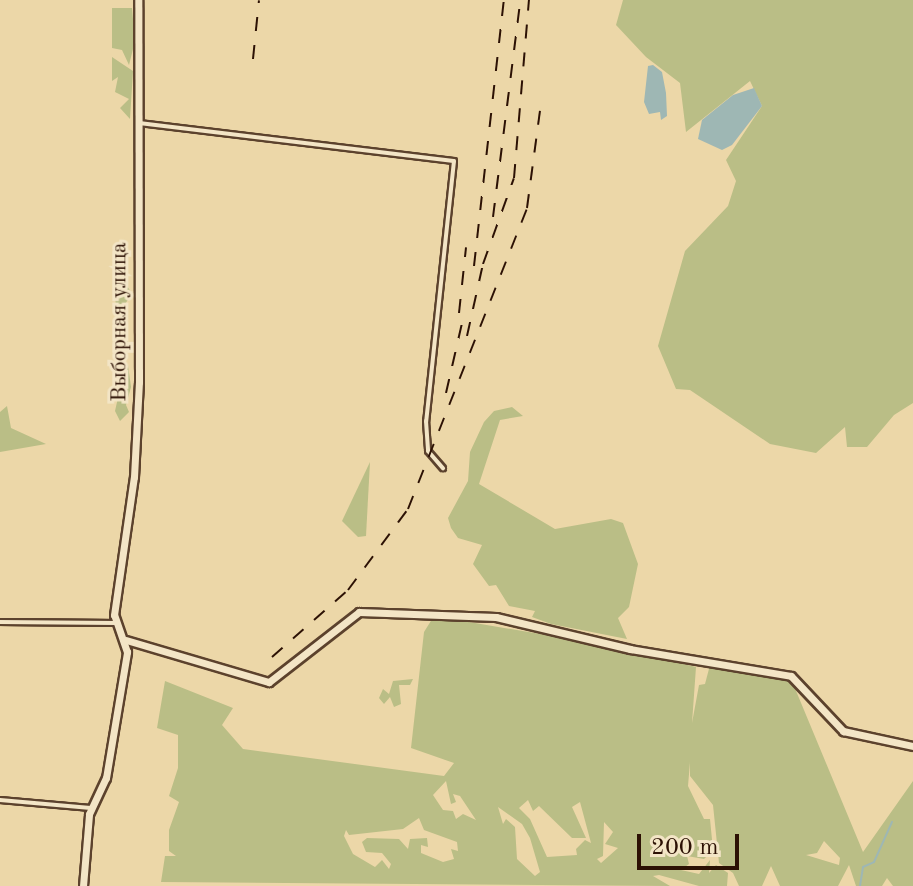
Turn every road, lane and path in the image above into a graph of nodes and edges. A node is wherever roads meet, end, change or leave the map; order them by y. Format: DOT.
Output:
graph roads {
  1 [pos="138,0"];
  2 [pos="139,123"];
  3 [pos="443,468"];
  4 [pos="0,622"];
  5 [pos="115,623"];
  6 [pos="126,640"];
  7 [pos="913,746"];
  8 [pos="0,800"];
  9 [pos="91,808"];
  10 [pos="83,886"];
  1 -- 2 [label="main road, Выборная улица"];
  2 -- 3 [label="street"];
  2 -- 5 [label="main road, Выборная улица"];
  4 -- 5 [label="street"];
  5 -- 6 [label="main road"];
  6 -- 7 [label="main road"];
  6 -- 9 [label="main road"];
  8 -- 9 [label="street"];
  9 -- 10 [label="main road"];
}
